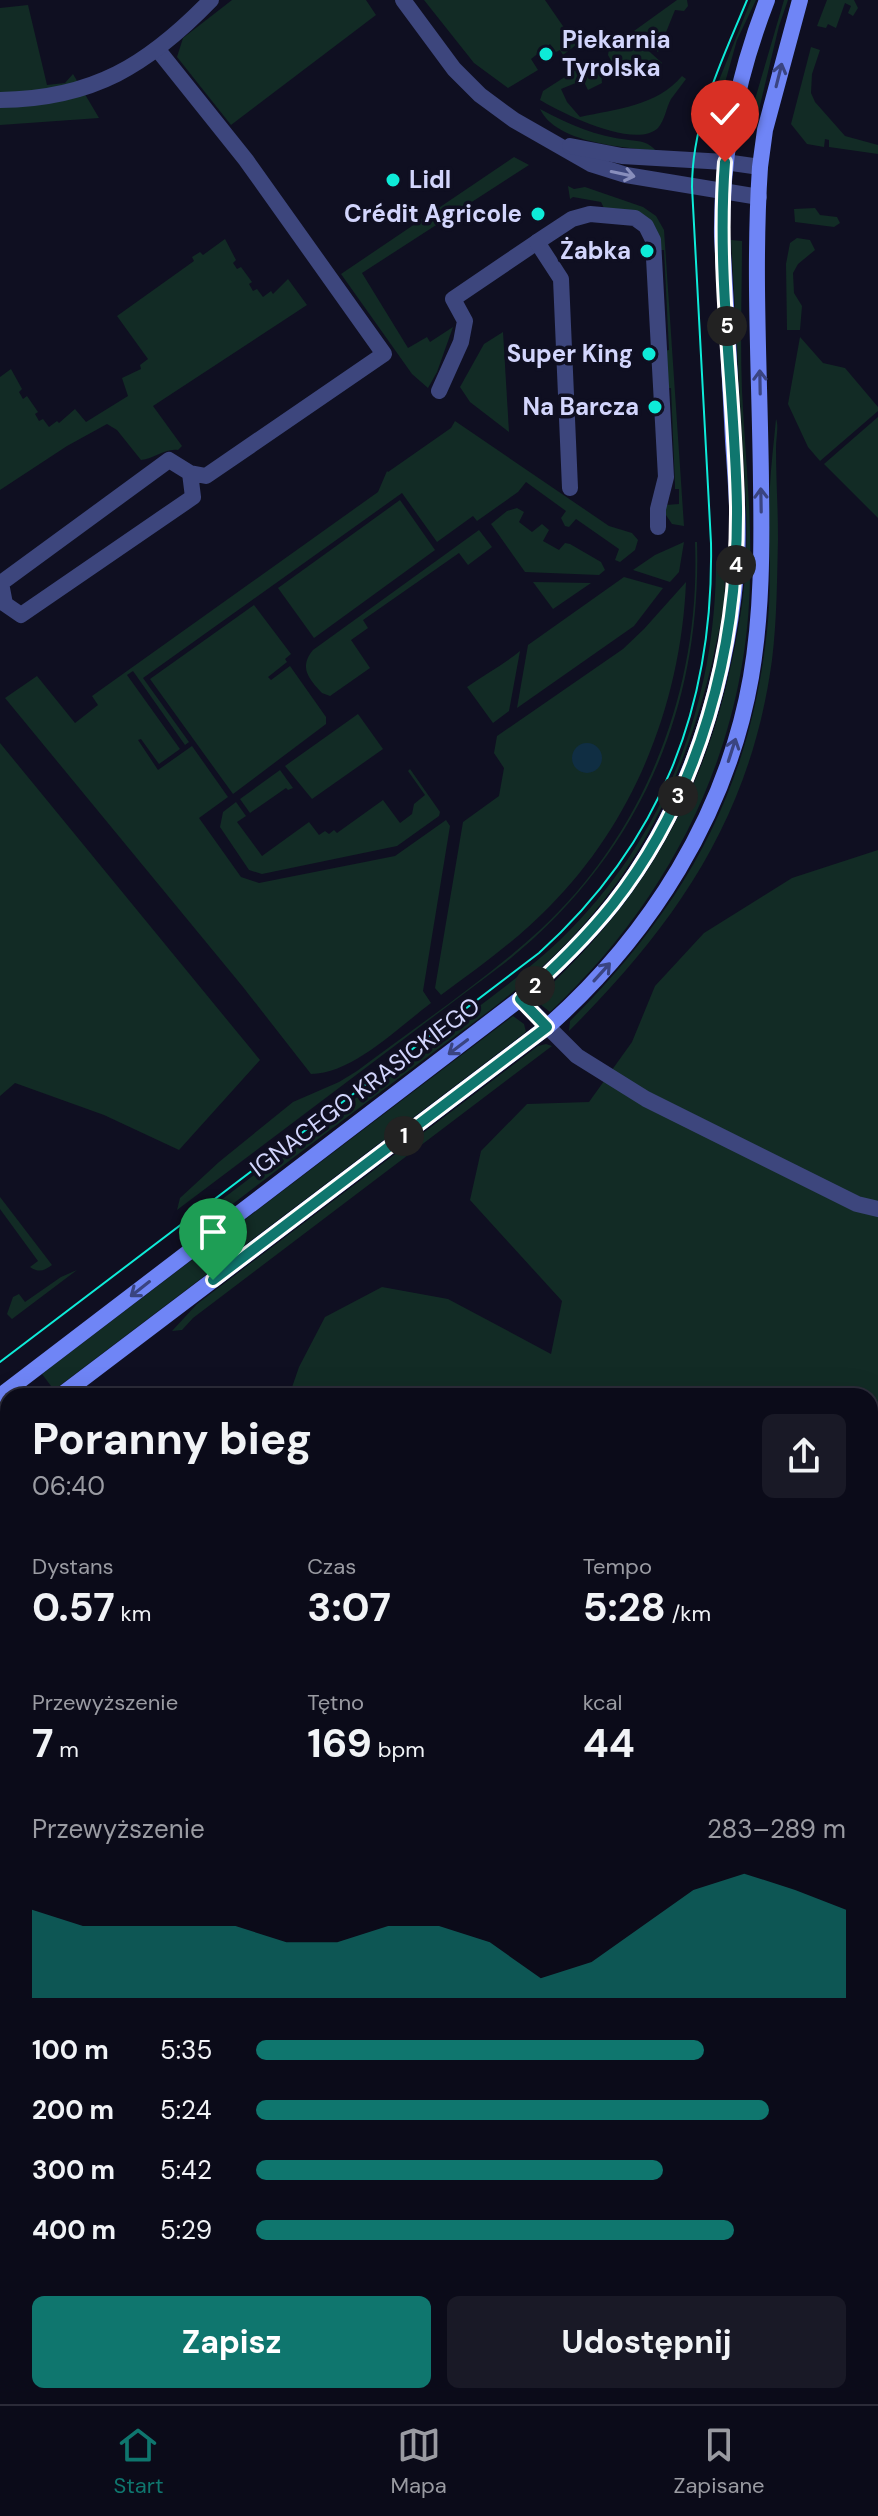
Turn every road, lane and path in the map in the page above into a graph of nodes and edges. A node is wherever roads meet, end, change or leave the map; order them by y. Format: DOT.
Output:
graph roads {
  1 [pos="211,0"];
  2 [pos="403,0"];
  3 [pos="767,0"];
  4 [pos="800,0"];
  5 [pos="158,50"];
  6 [pos="0,100"];
  7 [pos="553,142"];
  8 [pos="725,162"];
  9 [pos="760,167"];
  10 [pos="723,192"];
  11 [pos="759,197"];
  12 [pos="537,242"];
  13 [pos="439,391"];
  14 [pos="190,473"];
  15 [pos="570,488"];
  16 [pos="658,527"];
  17 [pos="520,999"];
  18 [pos="547,1027"];
  19 [pos="878,1209"];
  20 [pos="10,1388"];
  21 [pos="71,1388"];
  1 -- 5 [label="street"];
  2 -- 7 [label="street"];
  3 -- 8 [label="main road, IGNACEGO KRASICKIEGO"];
  9 -- 4 [label="main road, one-way"];
  5 -- 6 [label="street"];
  5 -- 14 [label="street"];
  7 -- 8 [label="street"];
  7 -- 10 [label="street, one-way"];
  8 -- 9 [label="street"];
  8 -- 10 [label="main road, IGNACEGO KRASICKIEGO"];
  9 -- 11 [label="main road"];
  10 -- 11 [label="street"];
  10 -- 17 [label="main road, IGNACEGO KRASICKIEGO"];
  18 -- 11 [label="main road, one-way"];
  12 -- 13 [label="street"];
  12 -- 15 [label="street"];
  12 -- 16 [label="street"];
  14 -- 14 [label="street"];
  17 -- 18 [label="street"];
  17 -- 20 [label="main road, IGNACEGO KRASICKIEGO, one-way"];
  18 -- 19 [label="street"];
  18 -- 21 [label="main road"];
}
